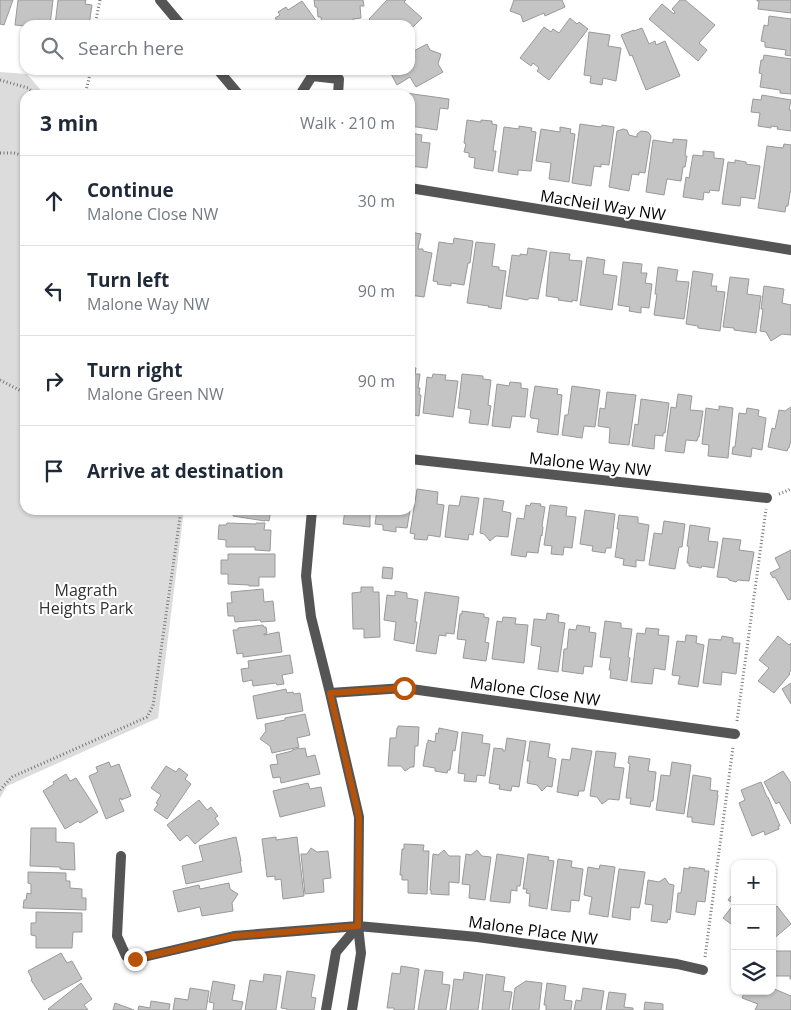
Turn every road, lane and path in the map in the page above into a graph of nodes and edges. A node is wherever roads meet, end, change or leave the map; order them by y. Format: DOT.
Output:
graph roads {
  1 [pos="100,0"];
  2 [pos="160,0"];
  3 [pos="96,20"];
  4 [pos="177,20"];
  5 [pos="90,75"];
  6 [pos="222,75"];
  7 [pos="0,80"];
  8 [pos="30,90"];
  9 [pos="86,90"];
  10 [pos="234,90"];
  11 [pos="303,90"];
  12 [pos="338,90"];
  13 [pos="0,154"];
  14 [pos="20,155"];
  15 [pos="415,189"];
  16 [pos="791,250"];
  17 [pos="0,380"];
  18 [pos="20,390"];
  19 [pos="415,460"];
  20 [pos="767,498"];
  21 [pos="180,515"];
  22 [pos="312,515"];
  23 [pos="330,693"];
  24 [pos="735,734"];
  25 [pos="0,790"];
  26 [pos="121,856"];
  27 [pos="358,926"];
  28 [pos="703,970"];
  29 [pos="326,1010"];
  30 [pos="352,1010"];
  1 -- 3 [label="path"];
  2 -- 4 [label="street"];
  5 -- 9 [label="path"];
  6 -- 10 [label="street"];
  7 -- 8 [label="path"];
  11 -- 12 [label="street"];
  13 -- 14 [label="path"];
  15 -- 16 [label="street, MacNeil Way NW"];
  17 -- 18 [label="path"];
  19 -- 20 [label="street, Malone Way NW"];
  21 -- 25 [label="path"];
  22 -- 23 [label="street"];
  23 -- 24 [label="street, Malone Close NW"];
  23 -- 27 [label="street"];
  26 -- 27 [label="street, Malone Place NW"];
  27 -- 28 [label="street, Malone Place NW"];
  27 -- 29 [label="street"];
  27 -- 30 [label="street"];
}
